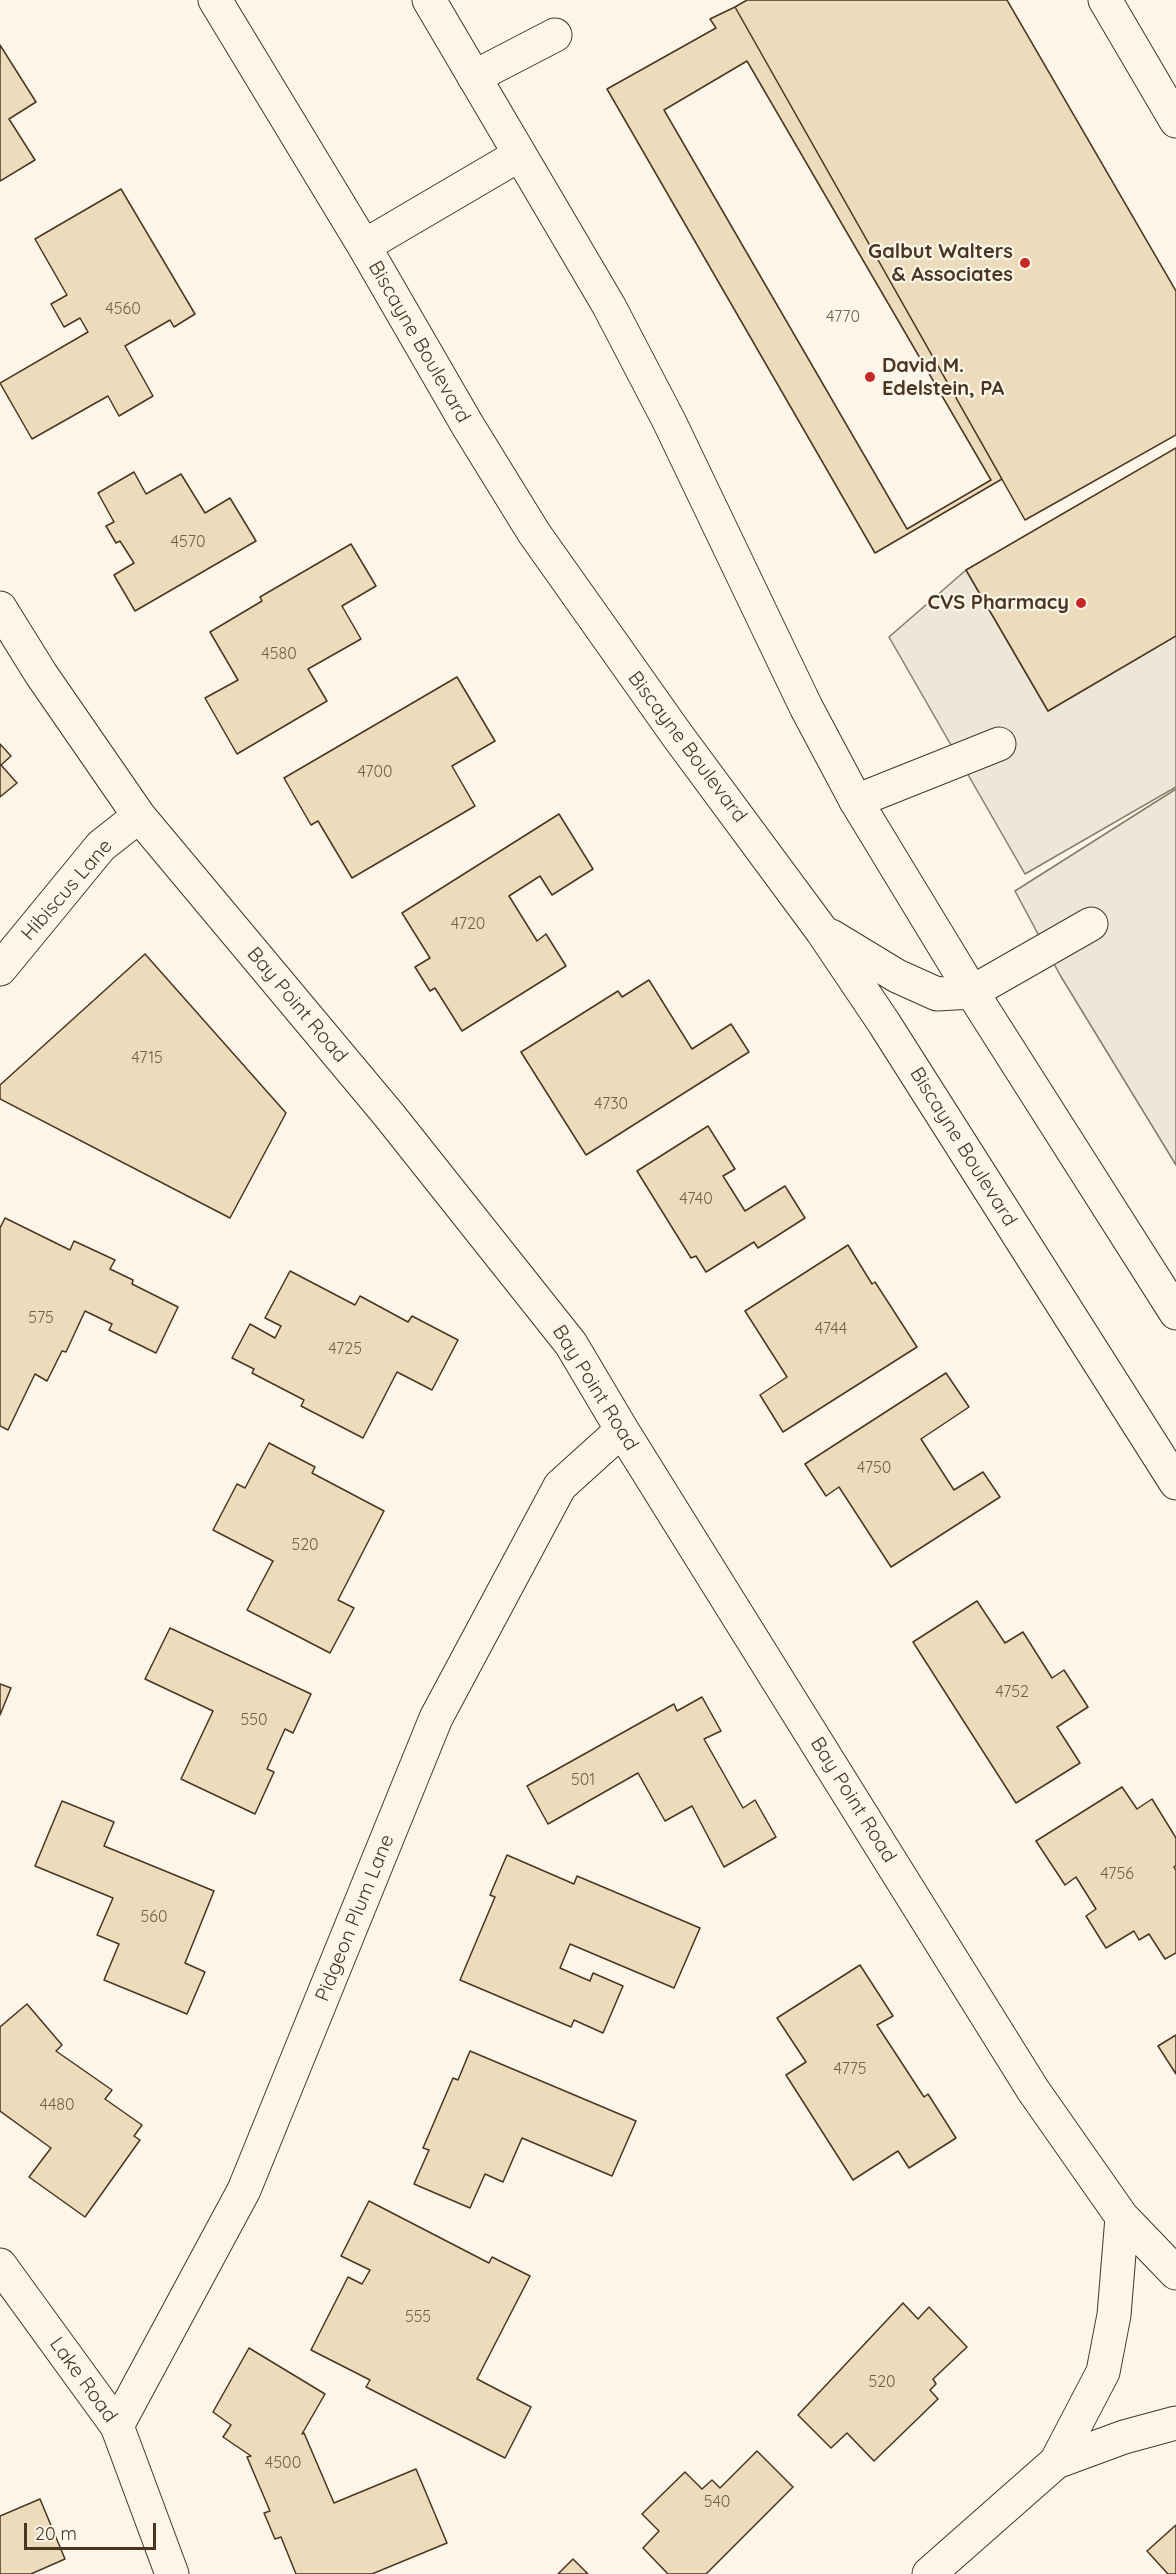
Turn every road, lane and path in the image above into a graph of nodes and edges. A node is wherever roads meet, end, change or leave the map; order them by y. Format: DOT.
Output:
graph roads {
  1 [pos="215,0"];
  2 [pos="429,0"];
  3 [pos="1105,0"];
  4 [pos="555,34"];
  5 [pos="474,77"];
  6 [pos="1176,121"];
  7 [pos="519,154"];
  8 [pos="364,246"];
  9 [pos="0,608"];
  10 [pos="999,744"];
  11 [pos="856,801"];
  12 [pos="139,816"];
  13 [pos="1091,924"];
  14 [pos="822,931"];
  15 [pos="0,969"];
  16 [pos="972,992"];
  17 [pos="1176,1313"];
  18 [pos="622,1430"];
  19 [pos="1176,1483"];
  20 [pos="1122,2217"];
  21 [pos="0,2265"];
  22 [pos="1176,2272"];
  23 [pos="1176,2423"];
  24 [pos="117,2426"];
  25 [pos="1056,2462"];
  26 [pos="172,2574"];
  27 [pos="929,2574"];
  1 -- 8 [label="street, Biscayne Boulevard"];
  2 -- 5 [label="street"];
  3 -- 6 [label="street"];
  4 -- 5 [label="street"];
  5 -- 7 [label="street"];
  7 -- 8 [label="street"];
  7 -- 11 [label="street"];
  8 -- 14 [label="street, Biscayne Boulevard"];
  9 -- 12 [label="street, Bay Point Road"];
  10 -- 11 [label="street"];
  11 -- 16 [label="street"];
  12 -- 15 [label="street, Hibiscus Lane"];
  12 -- 18 [label="street, Bay Point Road"];
  13 -- 16 [label="street"];
  14 -- 16 [label="street"];
  14 -- 19 [label="street, Biscayne Boulevard"];
  16 -- 17 [label="street"];
  18 -- 20 [label="street, Bay Point Road"];
  18 -- 24 [label="street, Pidgeon Plum Lane"];
  20 -- 22 [label="street, Bay Point Road"];
  20 -- 25 [label="street"];
  21 -- 24 [label="street, Lake Road"];
  23 -- 25 [label="street"];
  24 -- 26 [label="street, Lake Road"];
  25 -- 27 [label="street"];
}
